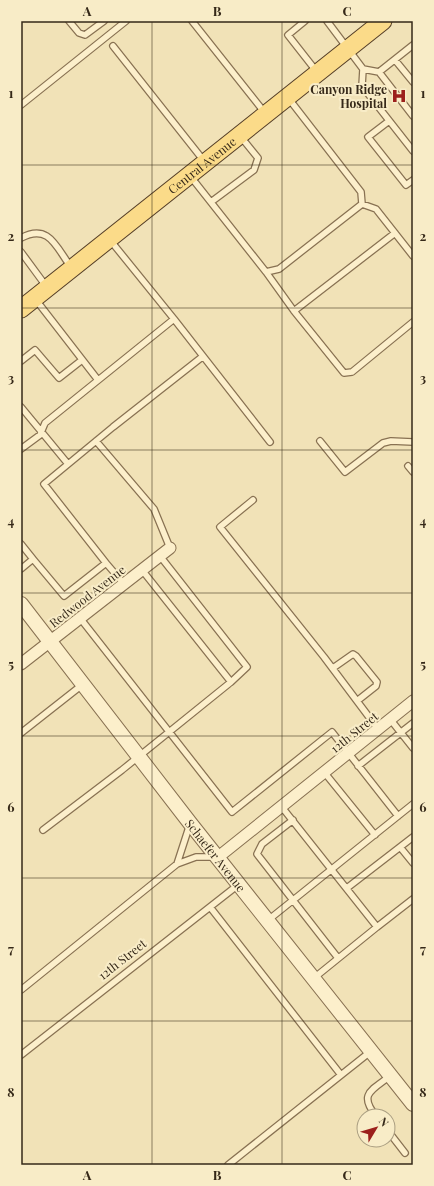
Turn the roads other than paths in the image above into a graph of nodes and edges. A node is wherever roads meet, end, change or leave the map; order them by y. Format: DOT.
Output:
graph roads {
  1 [pos="69,21"];
  2 [pos="104,21"];
  3 [pos="126,21"];
  4 [pos="192,21"];
  5 [pos="305,21"];
  6 [pos="327,21"];
  7 [pos="380,22"];
  8 [pos="413,45"];
  9 [pos="113,46"];
  10 [pos="347,49"];
  11 [pos="395,60"];
  12 [pos="363,69"];
  13 [pos="379,72"];
  14 [pos="318,73"];
  15 [pos="413,81"];
  16 [pos="287,97"];
  17 [pos="21,105"];
  18 [pos="265,114"];
  19 [pos="413,116"];
  20 [pos="389,121"];
  21 [pos="240,135"];
  22 [pos="413,151"];
  23 [pos="205,162"];
  24 [pos="189,175"];
  25 [pos="413,180"];
  26 [pos="211,202"];
  27 [pos="362,204"];
  28 [pos="395,233"];
  29 [pos="21,238"];
  30 [pos="109,239"];
  31 [pos="21,252"];
  32 [pos="413,256"];
  33 [pos="72,269"];
  34 [pos="266,272"];
  35 [pos="41,293"];
  36 [pos="21,309"];
  37 [pos="294,312"];
  38 [pos="174,320"];
  39 [pos="413,322"];
  40 [pos="202,357"];
  41 [pos="82,360"];
  42 [pos="21,361"];
  43 [pos="98,380"];
  44 [pos="21,407"];
  45 [pos="41,432"];
  46 [pos="320,440"];
  47 [pos="96,441"];
  48 [pos="270,442"];
  49 [pos="413,442"];
  50 [pos="21,449"];
  51 [pos="68,464"];
  52 [pos="408,466"];
  53 [pos="413,472"];
  54 [pos="253,500"];
  55 [pos="21,544"];
  56 [pos="170,548"];
  57 [pos="160,556"];
  58 [pos="33,559"];
  59 [pos="106,563"];
  60 [pos="21,569"];
  61 [pos="142,570"];
  62 [pos="124,584"];
  63 [pos="21,604"];
  64 [pos="80,618"];
  65 [pos="50,641"];
  66 [pos="21,664"];
  67 [pos="333,668"];
  68 [pos="231,682"];
  69 [pos="83,684"];
  70 [pos="357,701"];
  71 [pos="413,701"];
  72 [pos="390,719"];
  73 [pos="413,723"];
  74 [pos="378,728"];
  75 [pos="401,732"];
  76 [pos="21,733"];
  77 [pos="168,733"];
  78 [pos="413,748"];
  79 [pos="347,753"];
  80 [pos="138,757"];
  81 [pos="358,766"];
  82 [pos="324,772"];
  83 [pos="413,804"];
  84 [pos="281,806"];
  85 [pos="398,816"];
  86 [pos="293,820"];
  87 [pos="190,823"];
  88 [pos="43,830"];
  89 [pos="375,835"];
  90 [pos="413,837"];
  91 [pos="400,847"];
  92 [pos="217,858"];
  93 [pos="413,863"];
  94 [pos="176,864"];
  95 [pos="332,869"];
  96 [pos="238,884"];
  97 [pos="347,888"];
  98 [pos="413,899"];
  99 [pos="292,901"];
  100 [pos="210,907"];
  101 [pos="267,921"];
  102 [pos="378,927"];
  103 [pos="338,958"];
  104 [pos="313,978"];
  105 [pos="21,990"];
  106 [pos="371,1051"];
  107 [pos="21,1055"];
  108 [pos="341,1075"];
  109 [pos="391,1076"];
  110 [pos="413,1104"];
  111 [pos="370,1108"];
  112 [pos="396,1141"];
  113 [pos="405,1153"];
  114 [pos="228,1165"];
  1 -- 2 [label="lane"];
  3 -- 17 [label="lane"];
  4 -- 18 [label="lane"];
  5 -- 14 [label="lane"];
  6 -- 10 [label="lane"];
  7 -- 10 [label="main road, Central Avenue"];
  8 -- 11 [label="lane"];
  9 -- 23 [label="lane"];
  10 -- 12 [label="lane"];
  10 -- 14 [label="main road, Central Avenue"];
  11 -- 13 [label="lane"];
  11 -- 15 [label="lane"];
  12 -- 13 [label="lane"];
  12 -- 20 [label="lane"];
  13 -- 19 [label="lane"];
  14 -- 16 [label="main road, Central Avenue"];
  16 -- 18 [label="main road, Central Avenue"];
  16 -- 27 [label="lane"];
  18 -- 21 [label="main road, Central Avenue"];
  20 -- 22 [label="lane"];
  20 -- 25 [label="lane"];
  21 -- 23 [label="main road, Central Avenue"];
  21 -- 26 [label="lane"];
  23 -- 24 [label="main road, Central Avenue"];
  24 -- 26 [label="lane"];
  24 -- 30 [label="main road, Central Avenue"];
  26 -- 34 [label="lane"];
  27 -- 28 [label="lane"];
  27 -- 34 [label="lane"];
  28 -- 32 [label="lane"];
  28 -- 37 [label="lane"];
  29 -- 33 [label="lane"];
  30 -- 33 [label="main road, Central Avenue"];
  30 -- 38 [label="lane"];
  31 -- 35 [label="lane"];
  33 -- 35 [label="main road, Central Avenue"];
  34 -- 37 [label="lane"];
  35 -- 36 [label="main road, Central Avenue"];
  35 -- 41 [label="lane"];
  37 -- 39 [label="lane"];
  38 -- 40 [label="lane"];
  38 -- 43 [label="lane"];
  40 -- 47 [label="lane"];
  40 -- 48 [label="lane"];
  41 -- 42 [label="lane"];
  41 -- 43 [label="lane"];
  43 -- 45 [label="lane"];
  44 -- 45 [label="lane"];
  45 -- 50 [label="lane"];
  45 -- 51 [label="lane"];
  46 -- 49 [label="lane"];
  47 -- 51 [label="lane"];
  47 -- 56 [label="lane"];
  51 -- 59 [label="lane"];
  52 -- 53 [label="lane"];
  54 -- 67 [label="lane"];
  55 -- 58 [label="lane"];
  56 -- 57 [label="street, Redwood Avenue"];
  57 -- 61 [label="street, Redwood Avenue"];
  57 -- 68 [label="lane"];
  58 -- 59 [label="lane"];
  58 -- 60 [label="lane"];
  59 -- 62 [label="lane"];
  61 -- 62 [label="street, Redwood Avenue"];
  61 -- 68 [label="lane"];
  62 -- 64 [label="street, Redwood Avenue"];
  63 -- 65 [label="street, Schaefer Avenue"];
  64 -- 65 [label="street, Redwood Avenue"];
  64 -- 77 [label="lane"];
  65 -- 66 [label="street, Redwood Avenue"];
  65 -- 69 [label="street, Schaefer Avenue"];
  67 -- 70 [label="lane"];
  67 -- 70 [label="lane"];
  68 -- 77 [label="lane"];
  69 -- 76 [label="lane"];
  69 -- 80 [label="street, Schaefer Avenue"];
  70 -- 74 [label="lane"];
  71 -- 72 [label="street, 12th Street"];
  72 -- 74 [label="street, 12th Street"];
  72 -- 75 [label="lane"];
  73 -- 75 [label="lane"];
  74 -- 79 [label="street, 12th Street"];
  75 -- 78 [label="lane"];
  75 -- 81 [label="lane"];
  77 -- 79 [label="lane"];
  77 -- 80 [label="lane"];
  79 -- 81 [label="lane"];
  79 -- 82 [label="street, 12th Street"];
  80 -- 87 [label="street, Schaefer Avenue"];
  80 -- 88 [label="lane"];
  81 -- 85 [label="lane"];
  82 -- 84 [label="street, 12th Street"];
  82 -- 89 [label="lane"];
  83 -- 85 [label="lane"];
  84 -- 86 [label="lane"];
  84 -- 92 [label="street, 12th Street"];
  85 -- 89 [label="lane"];
  86 -- 95 [label="lane"];
  86 -- 99 [label="lane"];
  87 -- 92 [label="street, Schaefer Avenue"];
  87 -- 94 [label="lane"];
  89 -- 95 [label="lane"];
  90 -- 91 [label="lane"];
  91 -- 93 [label="lane"];
  91 -- 97 [label="lane"];
  92 -- 94 [label="lane"];
  92 -- 96 [label="street, Schaefer Avenue"];
  94 -- 105 [label="lane"];
  95 -- 97 [label="lane"];
  95 -- 99 [label="lane"];
  96 -- 100 [label="lane, 12th Street"];
  96 -- 101 [label="street, Schaefer Avenue"];
  97 -- 102 [label="lane"];
  98 -- 102 [label="lane"];
  99 -- 101 [label="lane"];
  99 -- 103 [label="lane"];
  100 -- 107 [label="lane, 12th Street"];
  100 -- 108 [label="lane"];
  101 -- 104 [label="street, Schaefer Avenue"];
  102 -- 103 [label="lane"];
  103 -- 104 [label="lane"];
  104 -- 106 [label="street, Schaefer Avenue"];
  106 -- 108 [label="lane"];
  106 -- 109 [label="street, Schaefer Avenue"];
  108 -- 114 [label="lane"];
  109 -- 110 [label="street, Schaefer Avenue"];
  109 -- 111 [label="lane"];
  112 -- 113 [label="lane"];
}
